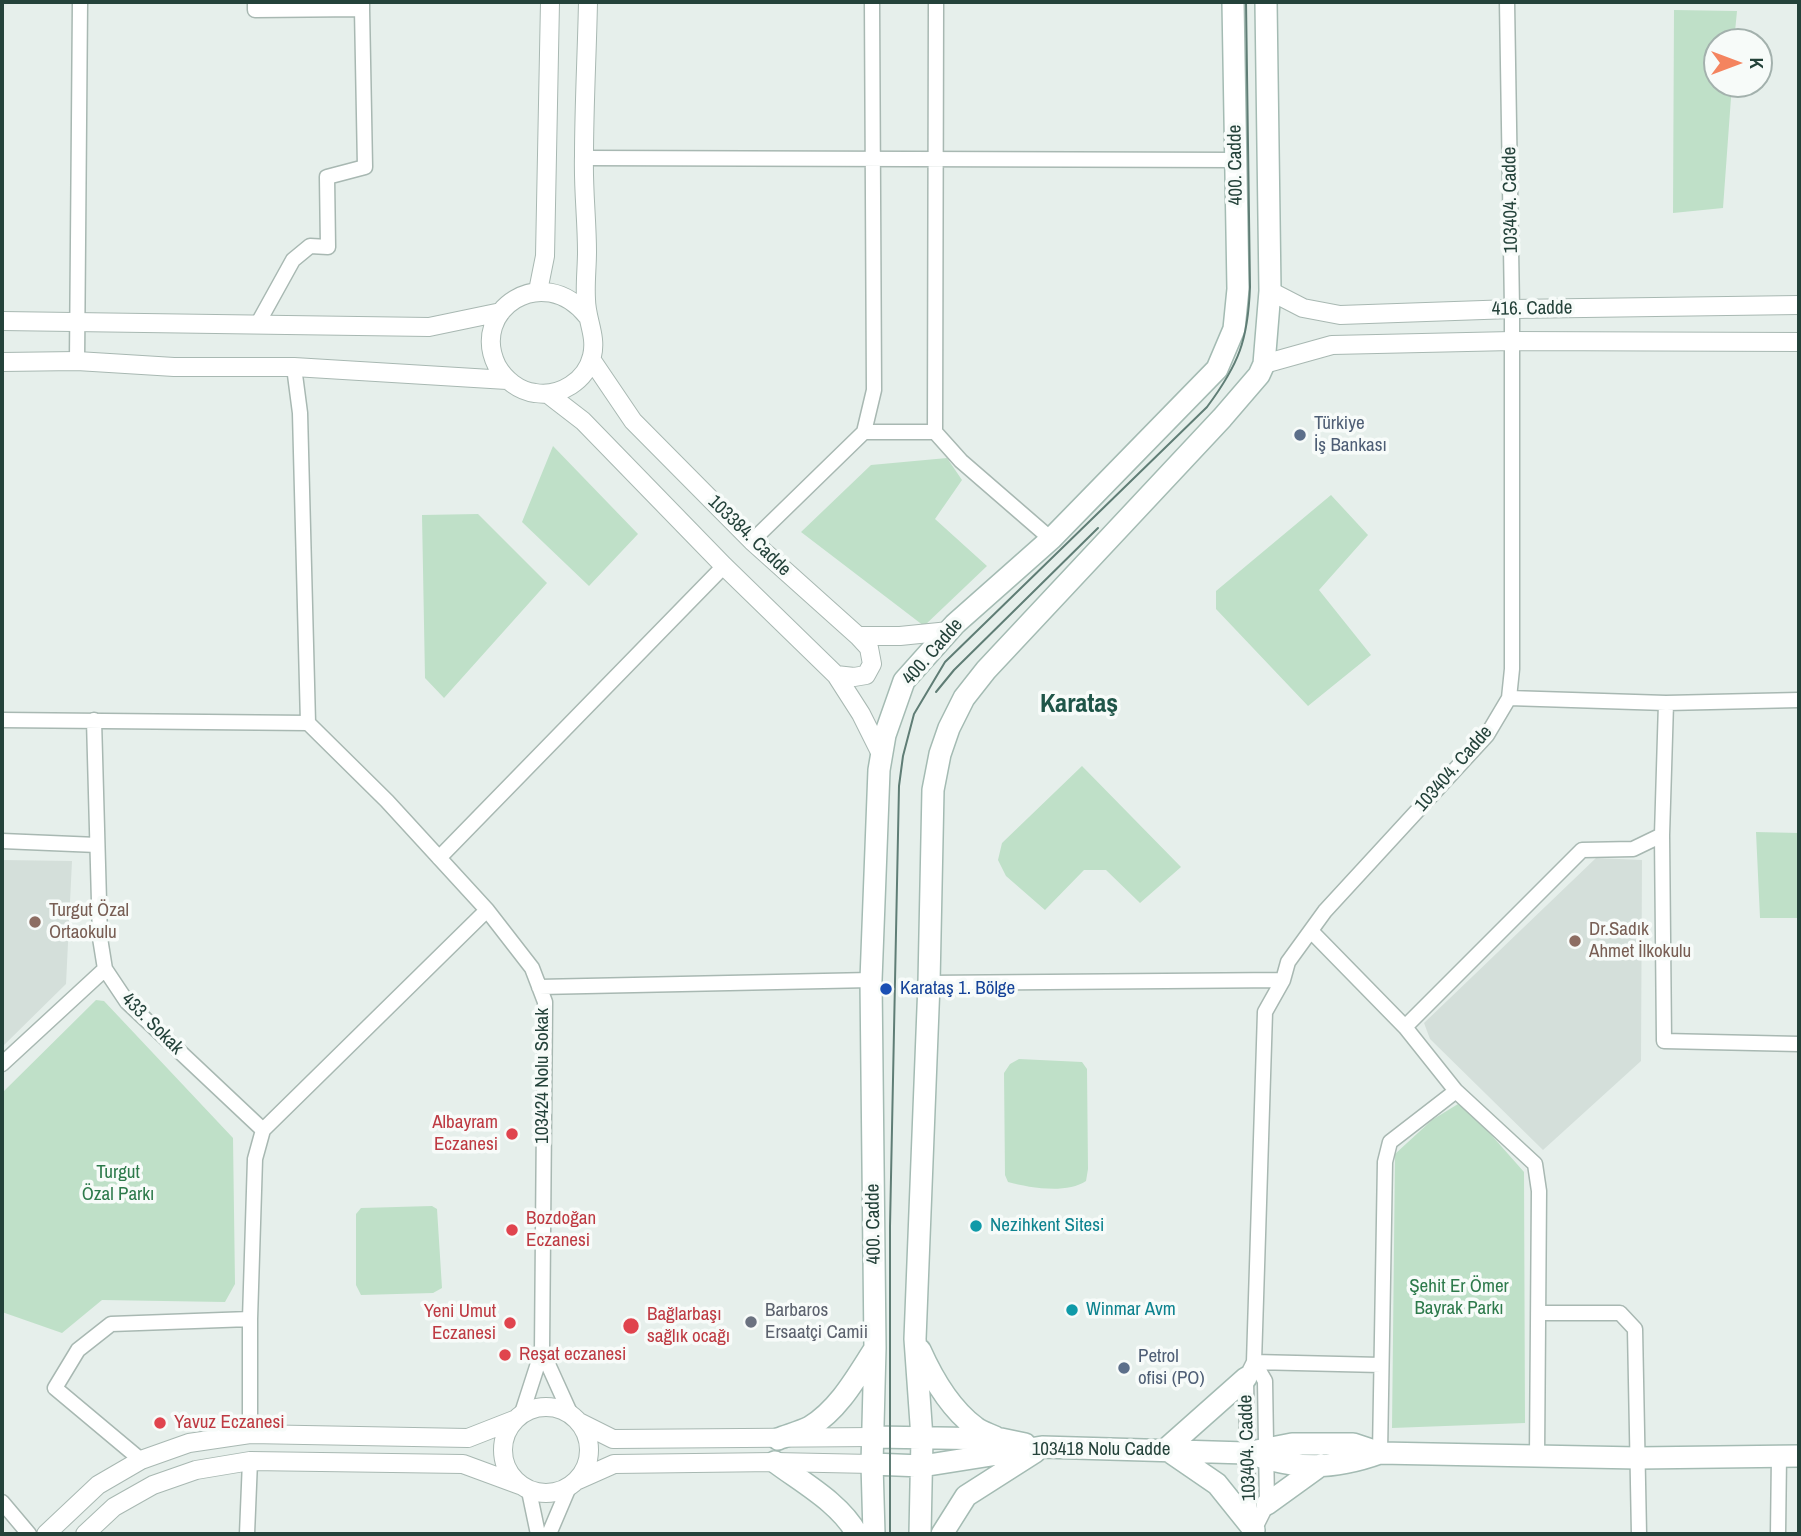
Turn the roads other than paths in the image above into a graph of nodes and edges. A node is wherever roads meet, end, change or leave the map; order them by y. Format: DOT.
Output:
graph roads {
  1 [pos="80,2"];
  2 [pos="256,2"];
  3 [pos="550,2"];
  4 [pos="588,2"];
  5 [pos="872,2"];
  6 [pos="936,2"];
  7 [pos="1233,2"];
  8 [pos="1266,2"];
  9 [pos="1507,2"];
  10 [pos="362,5"];
  11 [pos="584,158"];
  12 [pos="934,159"];
  13 [pos="873,160"];
  14 [pos="1236,160"];
  15 [pos="538,291"];
  16 [pos="1270,291"];
  17 [pos="1799,305"];
  18 [pos="1512,309"];
  19 [pos="501,312"];
  20 [pos="587,316"];
  21 [pos="2,321"];
  22 [pos="78,322"];
  23 [pos="257,325"];
  24 [pos="1512,341"];
  25 [pos="1799,342"];
  26 [pos="592,359"];
  27 [pos="77,361"];
  28 [pos="2,362"];
  29 [pos="1264,364"];
  30 [pos="294,367"];
  31 [pos="507,380"];
  32 [pos="548,394"];
  33 [pos="864,432"];
  34 [pos="935,432"];
  35 [pos="1051,539"];
  36 [pos="751,541"];
  37 [pos="724,566"];
  38 [pos="949,631"];
  39 [pos="858,636"];
  40 [pos="836,674"];
  41 [pos="1509,698"];
  42 [pos="1799,701"];
  43 [pos="1666,703"];
  44 [pos="2,720"];
  45 [pos="94,720"];
  46 [pos="308,723"];
  47 [pos="881,756"];
  48 [pos="1662,835"];
  49 [pos="2,841"];
  50 [pos="97,845"];
  51 [pos="439,858"];
  52 [pos="487,910"];
  53 [pos="1311,931"];
  54 [pos="105,970"];
  55 [pos="871,980"];
  56 [pos="1283,980"];
  57 [pos="929,983"];
  58 [pos="539,987"];
  59 [pos="1405,1027"];
  60 [pos="1799,1044"];
  61 [pos="2,1064"];
  62 [pos="1456,1091"];
  63 [pos="263,1130"];
  64 [pos="1538,1313"];
  65 [pos="250,1320"];
  66 [pos="915,1339"];
  67 [pos="875,1349"];
  68 [pos="542,1351"];
  69 [pos="1381,1365"];
  70 [pos="1250,1370"];
  71 [pos="518,1417"];
  72 [pos="575,1418"];
  73 [pos="250,1434"];
  74 [pos="873,1437"];
  75 [pos="922,1438"];
  76 [pos="778,1439"];
  77 [pos="1001,1439"];
  78 [pos="1042,1447"];
  79 [pos="1166,1449"];
  80 [pos="1259,1453"];
  81 [pos="1380,1453"];
  82 [pos="1537,1456"];
  83 [pos="1789,1456"];
  84 [pos="1638,1458"];
  85 [pos="141,1460"];
  86 [pos="250,1461"];
  87 [pos="775,1462"];
  88 [pos="872,1464"];
  89 [pos="1321,1465"];
  90 [pos="922,1466"];
  91 [pos="573,1483"];
  92 [pos="525,1488"];
  93 [pos="2,1502"];
  94 [pos="1267,1504"];
  95 [pos="1254,1532"];
  96 [pos="29,1534"];
  97 [pos="46,1534"];
  98 [pos="85,1534"];
  99 [pos="247,1534"];
  100 [pos="537,1534"];
  101 [pos="549,1534"];
  102 [pos="857,1534"];
  103 [pos="874,1534"];
  104 [pos="920,1534"];
  105 [pos="942,1534"];
  106 [pos="1639,1534"];
  107 [pos="1778,1534"];
  1 -- 22 [label="street"];
  2 -- 10 [label="street"];
  3 -- 15 [label="street"];
  4 -- 11 [label="street"];
  5 -- 13 [label="street"];
  6 -- 12 [label="street"];
  7 -- 14 [label="main road, 400. Cadde"];
  8 -- 16 [label="main road, 400. Cadde"];
  9 -- 18 [label="street, 103404. Cadde"];
  10 -- 23 [label="street"];
  11 -- 13 [label="street"];
  11 -- 20 [label="street"];
  12 -- 13 [label="street"];
  12 -- 14 [label="street"];
  12 -- 34 [label="street"];
  13 -- 33 [label="street"];
  14 -- 35 [label="main road, 400. Cadde"];
  15 -- 19 [label="street"];
  15 -- 20 [label="street"];
  16 -- 18 [label="street, 416. Cadde"];
  16 -- 29 [label="main road, 400. Cadde"];
  17 -- 18 [label="street, 416. Cadde"];
  18 -- 24 [label="street, 103404. Cadde"];
  19 -- 23 [label="street"];
  19 -- 31 [label="street"];
  20 -- 26 [label="street"];
  21 -- 22 [label="street"];
  22 -- 23 [label="street"];
  22 -- 27 [label="street"];
  24 -- 25 [label="street"];
  24 -- 29 [label="street"];
  24 -- 41 [label="street, 103404. Cadde"];
  26 -- 32 [label="street"];
  26 -- 36 [label="street, 103384. Cadde"];
  27 -- 28 [label="street"];
  27 -- 30 [label="street"];
  29 -- 57 [label="main road"];
  30 -- 31 [label="street"];
  30 -- 46 [label="street"];
  31 -- 32 [label="street"];
  32 -- 37 [label="street"];
  33 -- 34 [label="street"];
  33 -- 36 [label="street"];
  34 -- 35 [label="street"];
  35 -- 38 [label="main road, 400. Cadde"];
  36 -- 39 [label="street, 103384. Cadde"];
  37 -- 40 [label="street"];
  37 -- 51 [label="street"];
  38 -- 39 [label="street"];
  38 -- 47 [label="main road, 400. Cadde"];
  39 -- 40 [label="street"];
  40 -- 47 [label="street"];
  41 -- 43 [label="street"];
  41 -- 53 [label="street, 103404. Cadde"];
  42 -- 43 [label="street"];
  43 -- 48 [label="street"];
  44 -- 45 [label="street"];
  45 -- 46 [label="street"];
  45 -- 50 [label="street, 433. Sokak"];
  46 -- 51 [label="street, 103424 Nolu Sokak"];
  47 -- 55 [label="main road, 400. Cadde"];
  48 -- 59 [label="street"];
  48 -- 60 [label="street"];
  49 -- 50 [label="street"];
  50 -- 54 [label="street, 433. Sokak"];
  51 -- 52 [label="street, 103424 Nolu Sokak"];
  52 -- 58 [label="street, 103424 Nolu Sokak"];
  52 -- 63 [label="street"];
  53 -- 56 [label="street, 103404. Cadde"];
  53 -- 59 [label="street"];
  54 -- 61 [label="street"];
  54 -- 63 [label="street, 433. Sokak"];
  55 -- 58 [label="street"];
  55 -- 67 [label="main road, 400. Cadde"];
  56 -- 57 [label="street"];
  56 -- 70 [label="street, 103404. Cadde"];
  57 -- 66 [label="main road"];
  58 -- 68 [label="street, 103424 Nolu Sokak"];
  59 -- 62 [label="street"];
  62 -- 64 [label="street"];
  62 -- 69 [label="street"];
  63 -- 65 [label="street"];
  64 -- 82 [label="street"];
  64 -- 84 [label="street"];
  65 -- 73 [label="street"];
  65 -- 85 [label="street"];
  66 -- 75 [label="main road"];
  66 -- 77 [label="main road"];
  67 -- 74 [label="main road, 400. Cadde"];
  67 -- 76 [label="main road"];
  68 -- 71 [label="street, 103424 Nolu Sokak"];
  68 -- 72 [label="street, 103424 Nolu Sokak"];
  69 -- 70 [label="street"];
  69 -- 81 [label="street"];
  70 -- 79 [label="main road"];
  70 -- 80 [label="street, 103404. Cadde"];
  71 -- 72 [label="street"];
  71 -- 73 [label="street"];
  71 -- 92 [label="street"];
  72 -- 76 [label="street"];
  72 -- 91 [label="street"];
  73 -- 85 [label="street"];
  74 -- 75 [label="main road"];
  74 -- 76 [label="street"];
  74 -- 88 [label="main road, 400. Cadde"];
  75 -- 77 [label="main road"];
  75 -- 90 [label="main road"];
  77 -- 78 [label="main road"];
  78 -- 79 [label="main road, 103418 Nolu Cadde"];
  78 -- 90 [label="main road, 103418 Nolu Cadde"];
  78 -- 105 [label="main road"];
  79 -- 80 [label="main road, 103418 Nolu Cadde"];
  79 -- 95 [label="main road"];
  80 -- 81 [label="main road, 103418 Nolu Cadde"];
  80 -- 89 [label="main road, 103418 Nolu Cadde"];
  80 -- 94 [label="street, 103404. Cadde"];
  80 -- 95 [label="street, 103404. Cadde"];
  81 -- 82 [label="main road"];
  81 -- 89 [label="main road, 103418 Nolu Cadde"];
  82 -- 84 [label="main road"];
  83 -- 84 [label="main road"];
  83 -- 107 [label="street"];
  84 -- 106 [label="street"];
  85 -- 97 [label="street"];
  86 -- 92 [label="street"];
  86 -- 98 [label="street"];
  86 -- 99 [label="street"];
  87 -- 88 [label="street"];
  87 -- 91 [label="street"];
  87 -- 102 [label="main road"];
  88 -- 90 [label="main road, 103418 Nolu Cadde"];
  88 -- 103 [label="main road, 400. Cadde"];
  89 -- 94 [label="main road"];
  90 -- 104 [label="main road"];
  91 -- 92 [label="street"];
  91 -- 101 [label="street"];
  92 -- 100 [label="street"];
  93 -- 96 [label="street"];
  94 -- 95 [label="street, 103404. Cadde"];
}
